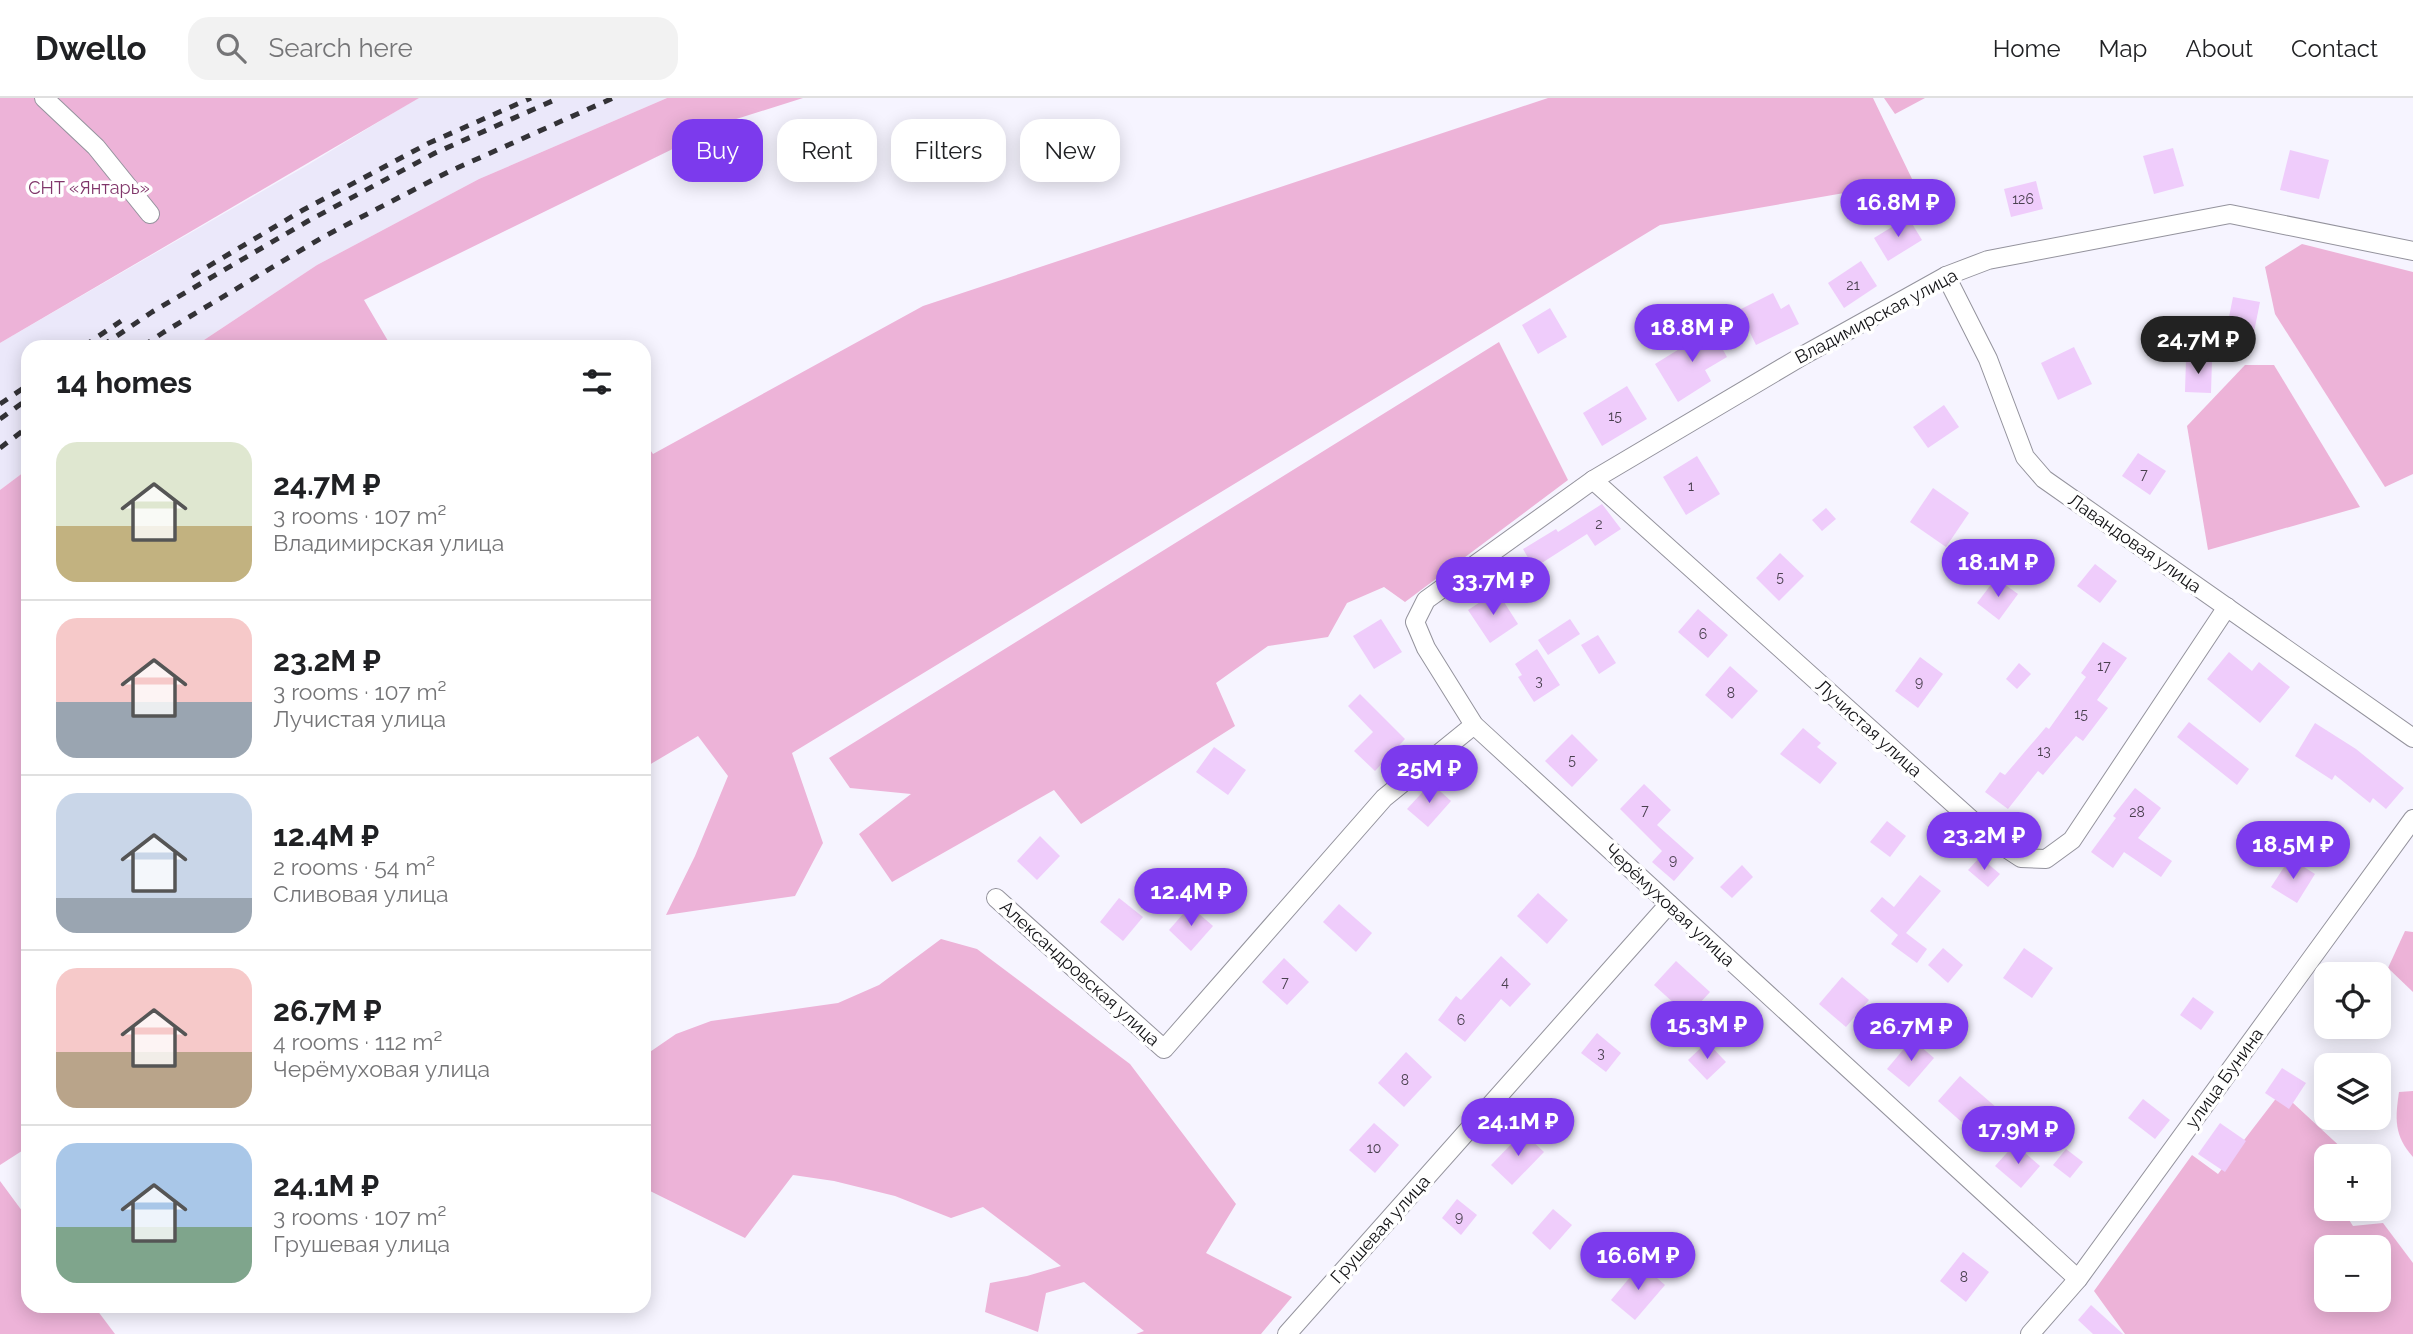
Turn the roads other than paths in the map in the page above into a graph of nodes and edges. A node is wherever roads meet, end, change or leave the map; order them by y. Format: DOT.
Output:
graph roads {
  1 [pos="44,98"];
  2 [pos="150,214"];
  3 [pos="2413,251"];
  4 [pos="1946,276"];
  5 [pos="1594,480"];
  6 [pos="2227,607"];
  7 [pos="1415,622"];
  8 [pos="1474,724"];
  9 [pos="2413,738"];
  10 [pos="2413,819"];
  11 [pos="996,898"];
  12 [pos="1669,904"];
  13 [pos="2078,1279"];
  14 [pos="1287,1334"];
  15 [pos="2030,1334"];
  1 -- 2 [label="street"];
  3 -- 4 [label="street, Владимирская улица"];
  4 -- 5 [label="street, Владимирская улица"];
  4 -- 6 [label="street, Лавандовая улица"];
  5 -- 6 [label="street, Лучистая улица"];
  5 -- 7 [label="street, Владимирская улица"];
  6 -- 9 [label="street, Лавандовая улица"];
  7 -- 8 [label="street, Черёмуховая улица"];
  8 -- 11 [label="street, Александровская улица"];
  8 -- 12 [label="street, Черёмуховая улица"];
  10 -- 13 [label="street, улица Бунина"];
  12 -- 13 [label="street, Черёмуховая улица"];
  12 -- 14 [label="street, Грушевая улица"];
  13 -- 15 [label="street, улица Бунина"];
}
